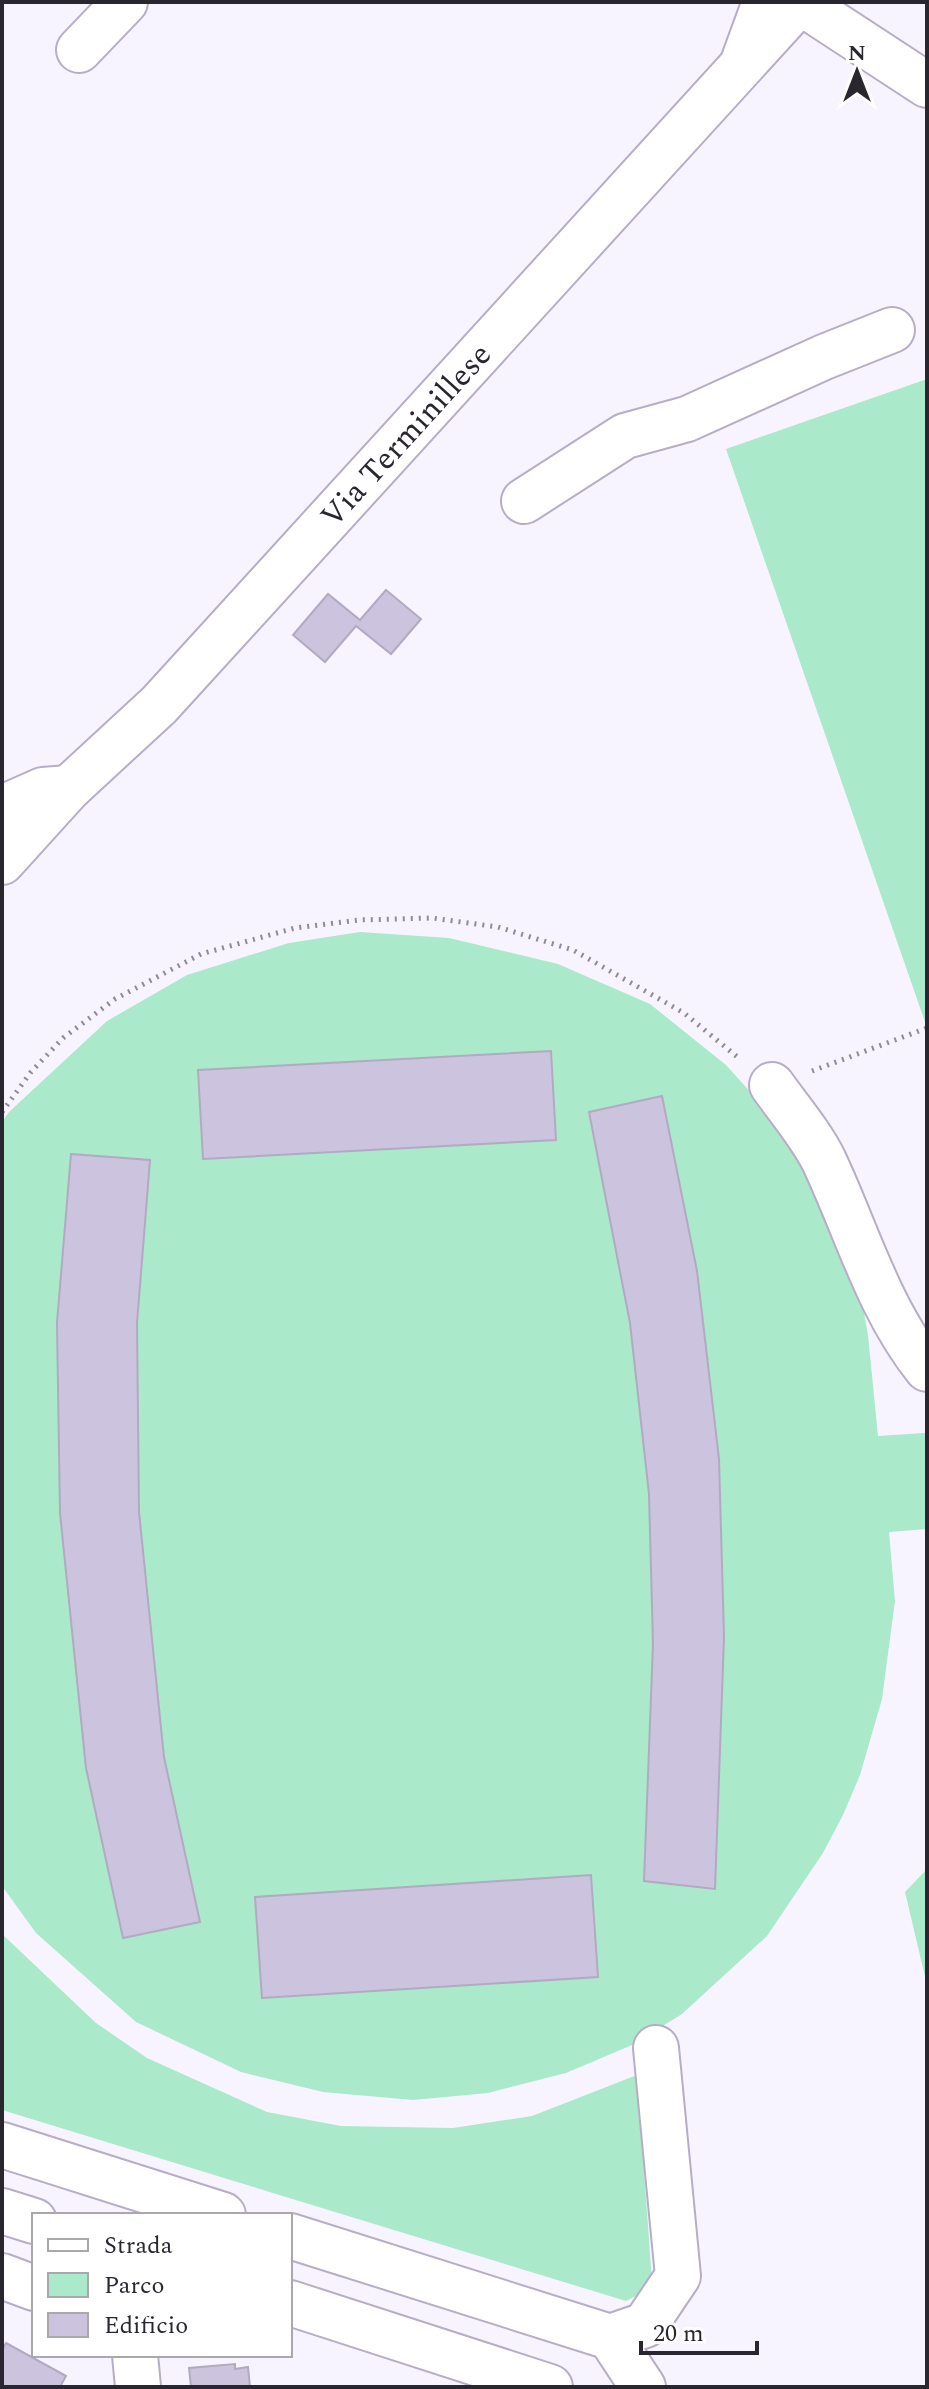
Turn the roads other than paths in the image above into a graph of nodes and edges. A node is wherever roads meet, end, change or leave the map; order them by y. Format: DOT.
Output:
graph roads {
  1 [pos="125,2"];
  2 [pos="765,2"];
  3 [pos="800,2"];
  4 [pos="79,50"];
  5 [pos="742,65"];
  6 [pos="927,85"];
  7 [pos="892,330"];
  8 [pos="524,501"];
  9 [pos="69,788"];
  10 [pos="2,808"];
  11 [pos="2,862"];
  12 [pos="772,1085"];
  13 [pos="927,1369"];
  14 [pos="656,2048"];
  15 [pos="2,2145"];
  16 [pos="2,2211"];
  17 [pos="217,2213"];
  18 [pos="32,2220"];
  19 [pos="292,2237"];
  20 [pos="2,2276"];
  21 [pos="32,2287"];
  22 [pos="292,2304"];
  23 [pos="610,2337"];
  24 [pos="135,2357"];
  25 [pos="138,2387"];
  26 [pos="550,2387"];
  27 [pos="643,2387"];
  1 -- 4 [label="street"];
  2 -- 5 [label="street"];
  3 -- 5 [label="street, Via Terminillese"];
  3 -- 6 [label="street"];
  5 -- 9 [label="street, Via Terminillese"];
  7 -- 8 [label="street"];
  9 -- 10 [label="street"];
  9 -- 11 [label="street, Via Terminillese"];
  12 -- 13 [label="street"];
  14 -- 23 [label="street"];
  15 -- 17 [label="street"];
  16 -- 18 [label="street"];
  19 -- 23 [label="street"];
  20 -- 21 [label="street"];
  22 -- 26 [label="street"];
  23 -- 27 [label="street"];
  24 -- 25 [label="street"];
}
